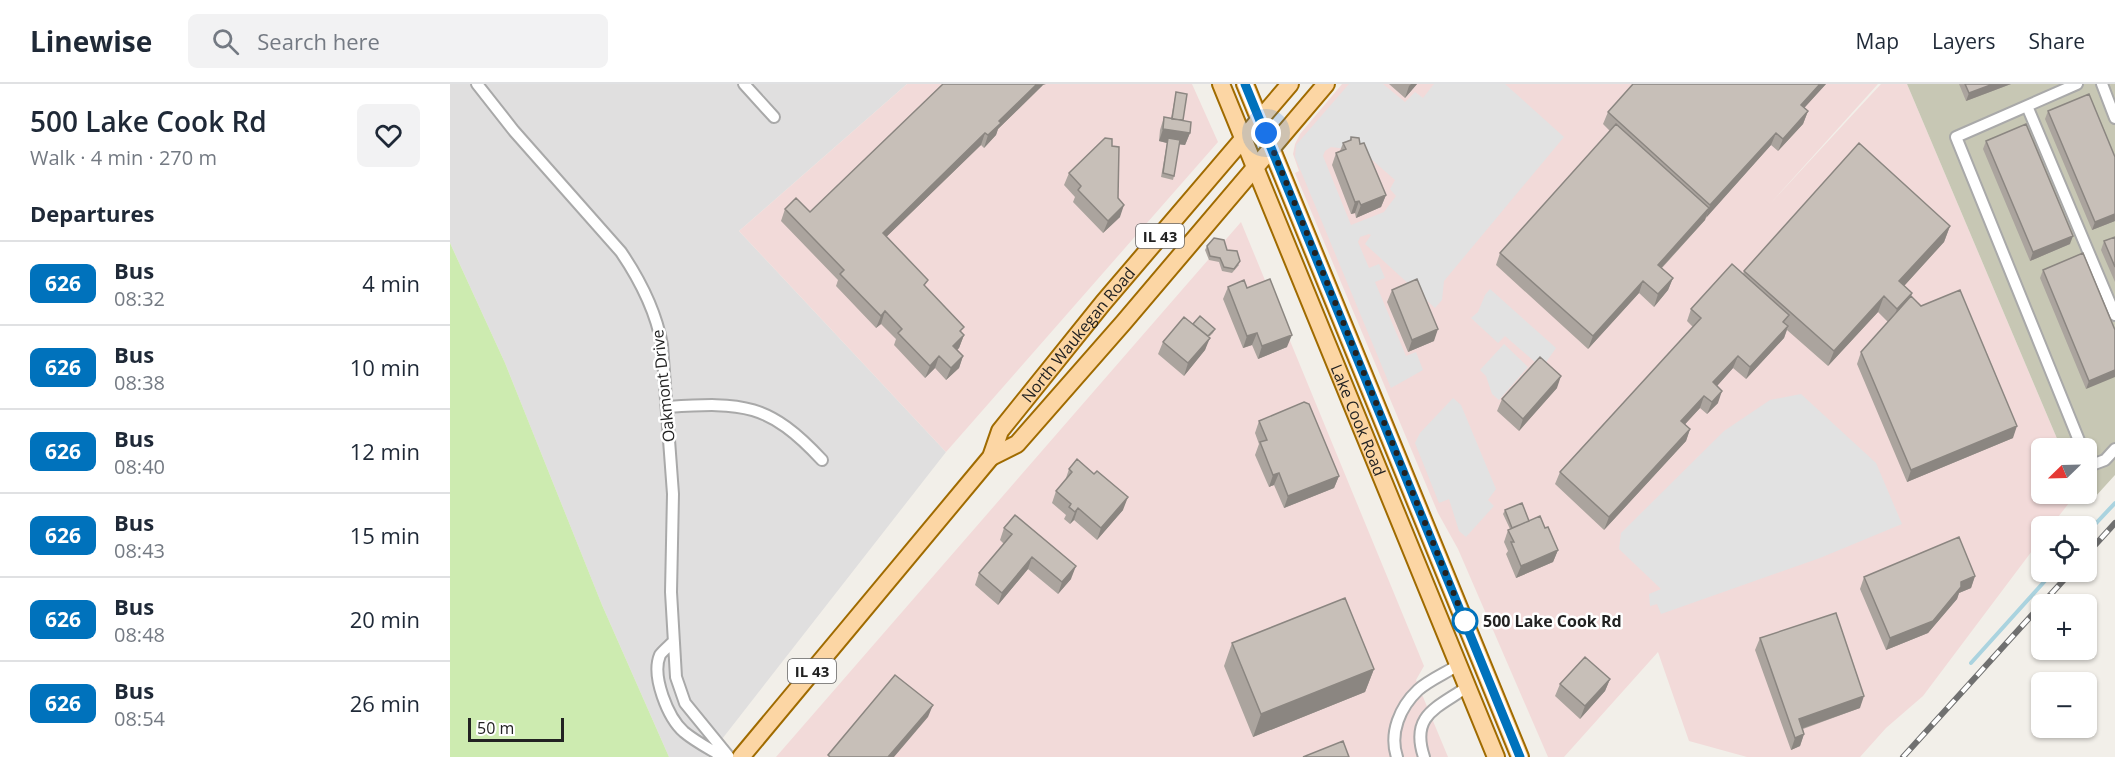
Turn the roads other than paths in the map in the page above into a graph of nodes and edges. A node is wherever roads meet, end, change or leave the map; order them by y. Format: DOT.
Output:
graph roads {
  1 [pos="477,84"];
  2 [pos="744,84"];
  3 [pos="1221,84"];
  4 [pos="1245,84"];
  5 [pos="1290,84"];
  6 [pos="1326,84"];
  7 [pos="2077,84"];
  8 [pos="2102,84"];
  9 [pos="2027,106"];
  10 [pos="774,117"];
  11 [pos="2115,118"];
  12 [pos="1260,119"];
  13 [pos="1244,138"];
  14 [pos="1271,147"];
  15 [pos="1256,166"];
  16 [pos="2115,315"];
  17 [pos="668,407"];
  18 [pos="2078,438"];
  19 [pos="2115,449"];
  20 [pos="991,457"];
  21 [pos="822,460"];
  22 [pos="2097,463"];
  23 [pos="673,642"];
  24 [pos="1458,665"];
  25 [pos="1467,687"];
  26 [pos="723,757"];
  27 [pos="729,757"];
  28 [pos="741,757"];
  29 [pos="1397,757"];
  30 [pos="1424,757"];
  31 [pos="1496,757"];
  32 [pos="1520,757"];
  1 -- 17 [label="street, Oakmont Drive"];
  2 -- 10 [label="street"];
  3 -- 13 [label="main road, Lake Cook Road"];
  4 -- 12 [label="main road, Lake Cook Road"];
  5 -- 12 [label="main road, IL 43"];
  6 -- 14 [label="main road, IL 43"];
  7 -- 9 [label="street"];
  8 -- 11 [label="street"];
  9 -- 16 [label="street"];
  9 -- 18 [label="street"];
  12 -- 13 [label="main road, IL 43"];
  12 -- 14 [label="main road, Lake Cook Road"];
  13 -- 15 [label="main road, Lake Cook Road"];
  13 -- 20 [label="main road, North Waukegan Road / IL 43"];
  14 -- 15 [label="main road, IL 43"];
  14 -- 32 [label="main road, Lake Cook Road"];
  15 -- 20 [label="main road, North Waukegan Road / IL 43"];
  15 -- 24 [label="main road, Lake Cook Road"];
  17 -- 21 [label="street"];
  17 -- 23 [label="street, Oakmont Drive"];
  19 -- 22 [label="street"];
  20 -- 28 [label="main road, North Waukegan Road / IL 43"];
  23 -- 26 [label="street"];
  23 -- 27 [label="street, Oakmont Drive"];
  24 -- 25 [label="main road, Lake Cook Road"];
  24 -- 29 [label="street"];
  25 -- 30 [label="street"];
  25 -- 31 [label="main road, Lake Cook Road"];
}
